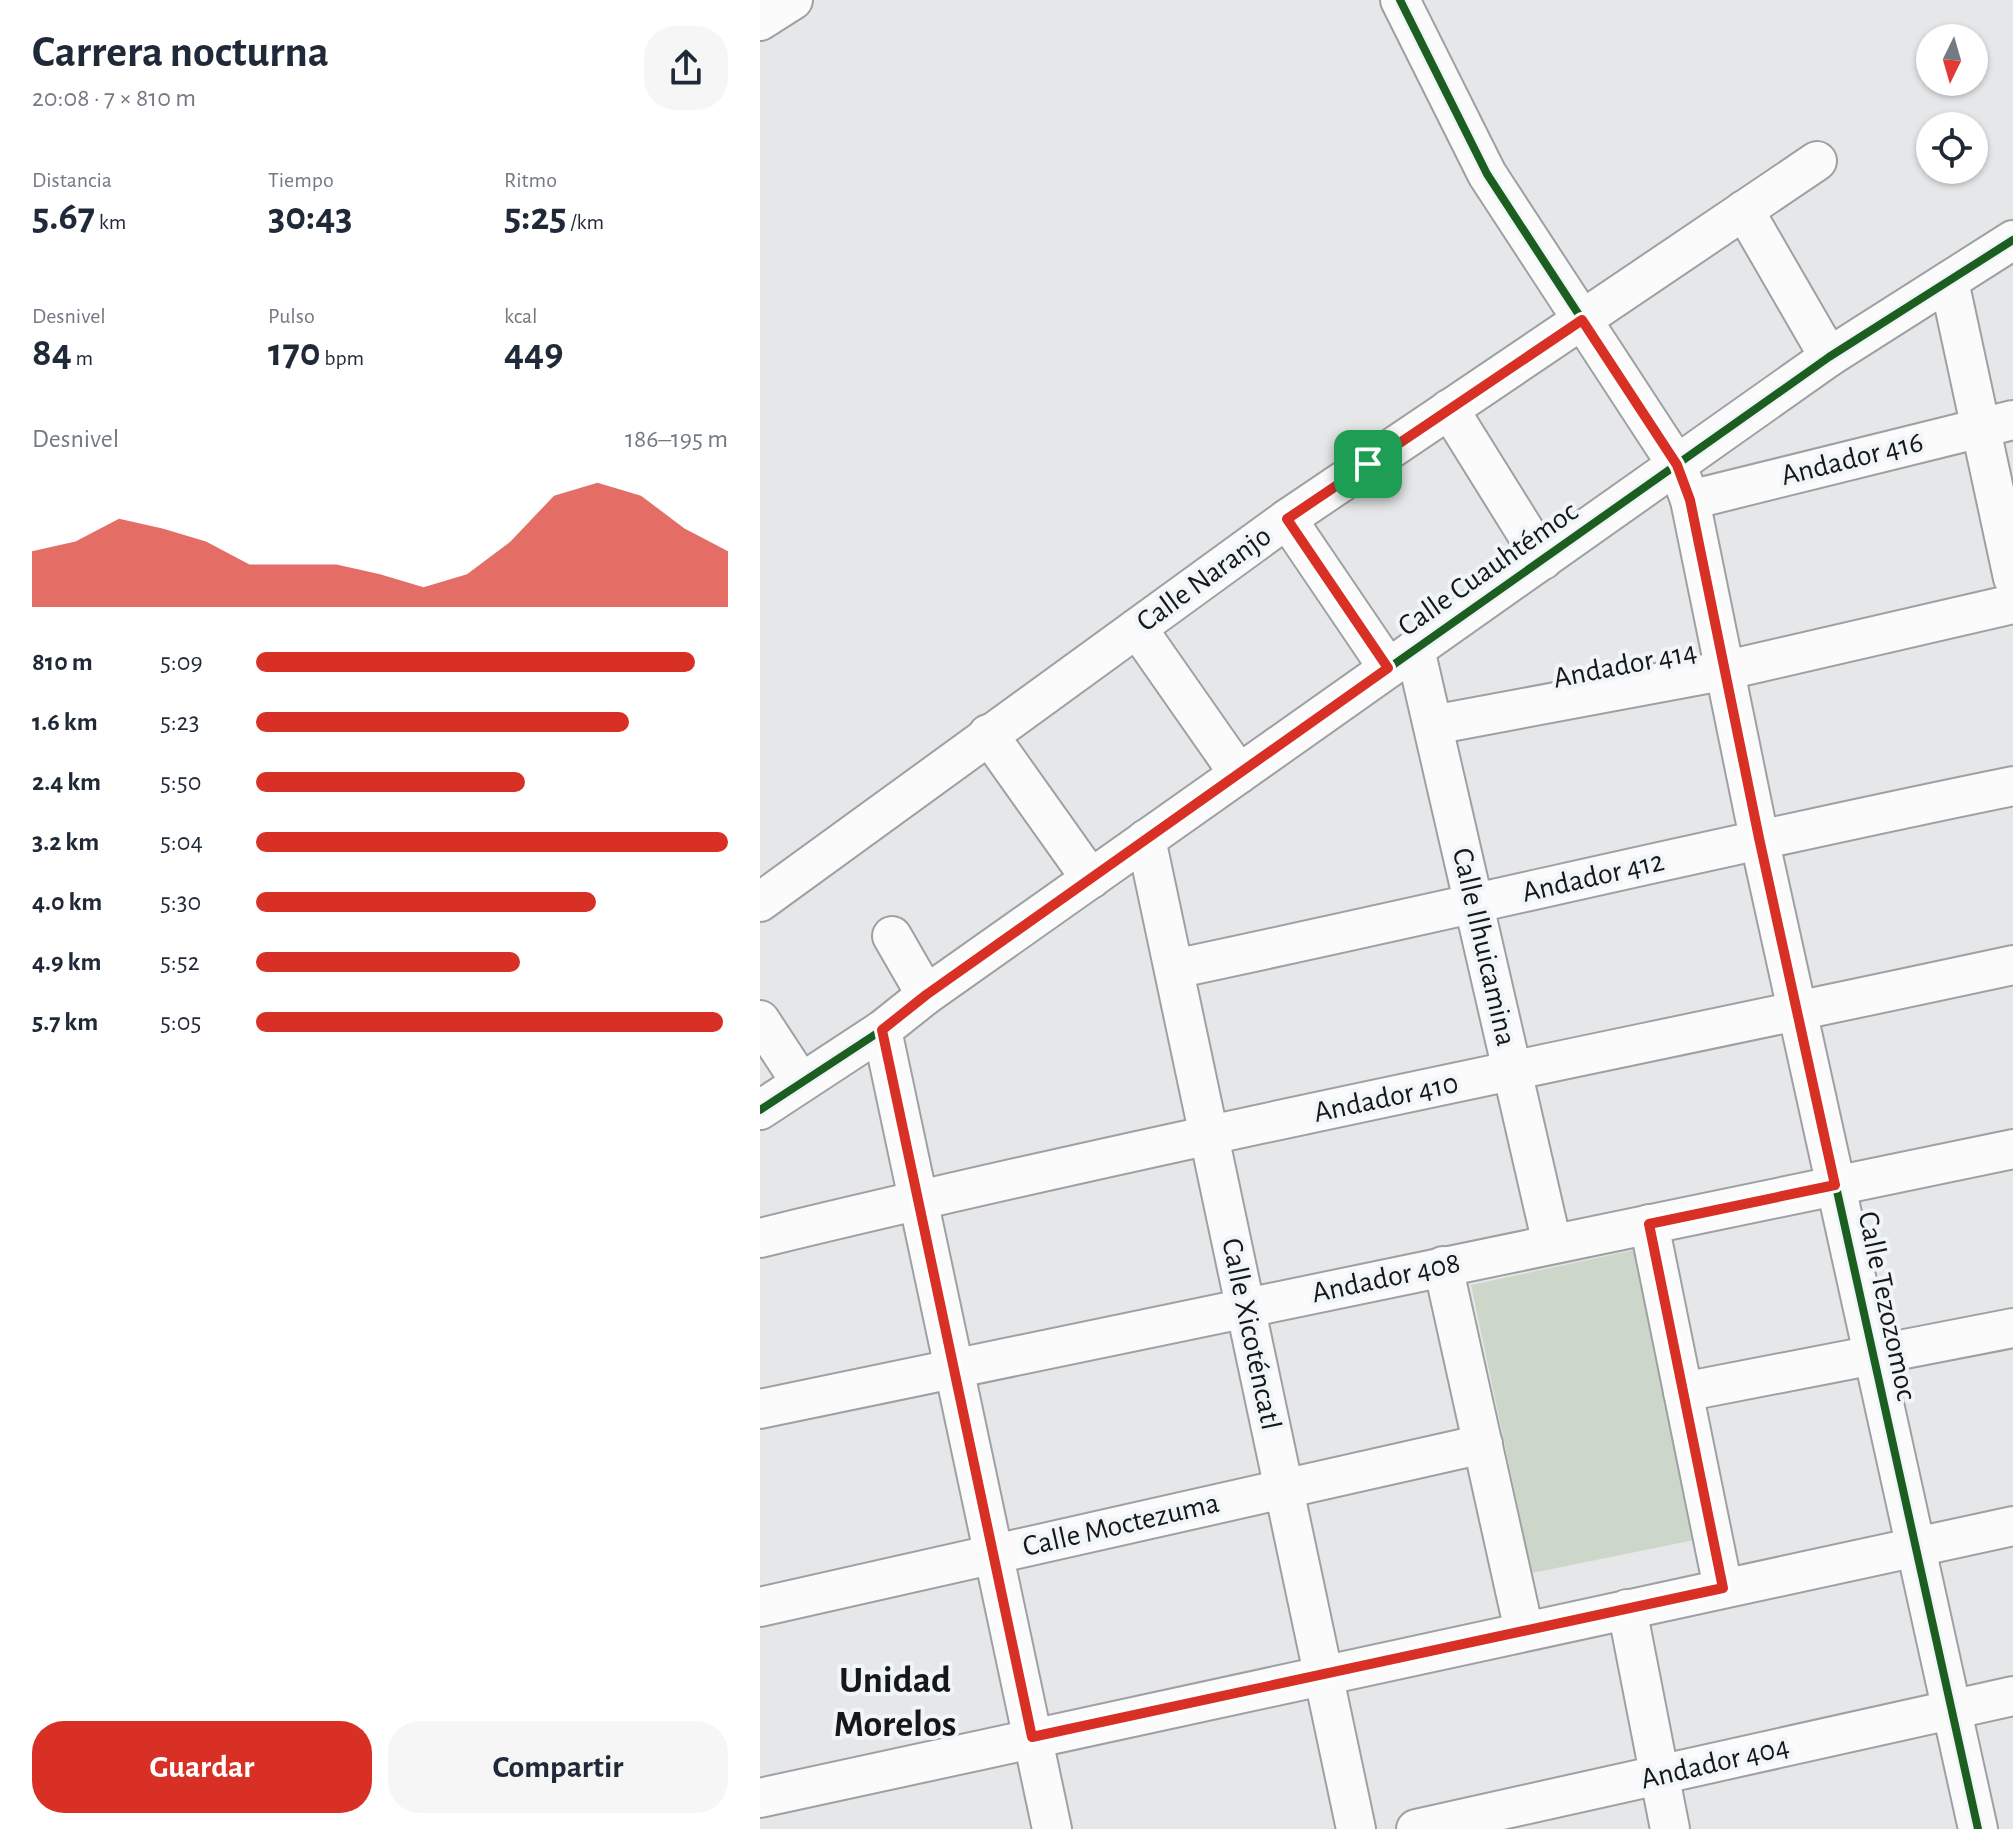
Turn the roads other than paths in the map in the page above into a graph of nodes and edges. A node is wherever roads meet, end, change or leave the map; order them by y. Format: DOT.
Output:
graph roads {
  1 [pos="793,0"];
  2 [pos="1400,0"];
  3 [pos="760,21"];
  4 [pos="1817,161"];
  5 [pos="1744,210"];
  6 [pos="2013,240"];
  7 [pos="1949,281"];
  8 [pos="1582,320"];
  9 [pos="1829,357"];
  10 [pos="1449,409"];
  11 [pos="1997,424"];
  12 [pos="1677,465"];
  13 [pos="1690,500"];
  14 [pos="1287,519"];
  15 [pos="1543,560"];
  16 [pos="2013,578"];
  17 [pos="2013,604"];
  18 [pos="1137,628"];
  19 [pos="1402,659"];
  20 [pos="1727,670"];
  21 [pos="1433,725"];
  22 [pos="988,734"];
  23 [pos="1239,774"];
  24 [pos="2013,786"];
  25 [pos="1759,838"];
  26 [pos="1146,839"];
  27 [pos="1091,879"];
  28 [pos="760,902"];
  29 [pos="1474,905"];
  30 [pos="892,936"];
  31 [pos="2013,965"];
  32 [pos="1174,969"];
  33 [pos="926,995"];
  34 [pos="1797,1011"];
  35 [pos="760,1020"];
  36 [pos="882,1030"];
  37 [pos="1512,1070"];
  38 [pos="800,1081"];
  39 [pos="760,1110"];
  40 [pos="1209,1137"];
  41 [pos="2013,1149"];
  42 [pos="1835,1185"];
  43 [pos="918,1200"];
  44 [pos="1649,1224"];
  45 [pos="760,1238"];
  46 [pos="1552,1244"];
  47 [pos="1443,1266"];
  48 [pos="1245,1307"];
  49 [pos="2013,1328"];
  50 [pos="1873,1355"];
  51 [pos="954,1367"];
  52 [pos="1683,1392"];
  53 [pos="760,1409"];
  54 [pos="1483,1444"];
  55 [pos="1284,1489"];
  56 [pos="2013,1526"];
  57 [pos="1915,1547"];
  58 [pos="993,1554"];
  59 [pos="1723,1588"];
  60 [pos="760,1607"];
  61 [pos="1627,1609"];
  62 [pos="1524,1631"];
  63 [pos="1323,1675"];
  64 [pos="2013,1696"];
  65 [pos="1951,1710"];
  66 [pos="1032,1737"];
  67 [pos="1660,1776"];
  68 [pos="760,1798"];
  69 [pos="1052,1829"];
  70 [pos="1356,1829"];
  71 [pos="1416,1829"];
  72 [pos="1670,1829"];
  73 [pos="1978,1829"];
  1 -- 3 [label="street"];
  2 -- 8 [label="street, Calle Tezozomoc"];
  4 -- 5 [label="street, Calle Naranjo"];
  5 -- 8 [label="street, Calle Naranjo"];
  5 -- 9 [label="street"];
  6 -- 7 [label="street, Calle Cuauhtémoc"];
  7 -- 9 [label="street, Calle Cuauhtémoc"];
  7 -- 11 [label="street"];
  8 -- 10 [label="street, Calle Naranjo"];
  8 -- 12 [label="street, Calle Tezozomoc"];
  9 -- 12 [label="street, Calle Cuauhtémoc"];
  10 -- 14 [label="street, Calle Naranjo"];
  10 -- 15 [label="street"];
  11 -- 13 [label="street, Andador 416"];
  11 -- 16 [label="street"];
  12 -- 13 [label="street, Calle Tezozomoc"];
  12 -- 15 [label="street, Calle Cuauhtémoc"];
  13 -- 20 [label="street, Calle Tezozomoc"];
  14 -- 18 [label="street, Calle Naranjo"];
  14 -- 19 [label="street"];
  15 -- 19 [label="street, Calle Cuauhtémoc"];
  17 -- 20 [label="street, Andador 414"];
  18 -- 22 [label="street, Calle Naranjo"];
  18 -- 23 [label="street"];
  19 -- 21 [label="street, Calle Ilhuicamina"];
  19 -- 23 [label="street, Calle Cuauhtémoc"];
  20 -- 21 [label="street, Andador 414"];
  20 -- 25 [label="street, Calle Tezozomoc"];
  21 -- 29 [label="street, Calle Ilhuicamina"];
  22 -- 27 [label="street"];
  22 -- 28 [label="street, Calle Naranjo"];
  23 -- 26 [label="street, Calle Cuauhtémoc"];
  24 -- 25 [label="street, Andador 412"];
  25 -- 29 [label="street, Andador 412"];
  25 -- 34 [label="street, Calle Tezozomoc"];
  26 -- 27 [label="street, Calle Cuauhtémoc"];
  26 -- 32 [label="street, Calle Xicoténcatl"];
  27 -- 33 [label="street, Calle Cuauhtémoc"];
  29 -- 32 [label="street, Andador 412"];
  29 -- 37 [label="street, Calle Ilhuicamina"];
  30 -- 33 [label="street"];
  31 -- 34 [label="street, Andador 410"];
  32 -- 40 [label="street, Calle Xicoténcatl"];
  33 -- 36 [label="street, Calle Cuauhtémoc"];
  34 -- 37 [label="street, Andador 410"];
  34 -- 42 [label="street, Calle Tezozomoc"];
  35 -- 38 [label="street"];
  36 -- 38 [label="street, Calle Cuauhtémoc"];
  36 -- 43 [label="street"];
  37 -- 40 [label="street, Andador 410"];
  37 -- 46 [label="street, Calle Ilhuicamina"];
  38 -- 39 [label="street, Calle Cuauhtémoc"];
  40 -- 43 [label="street, Andador 410"];
  40 -- 48 [label="street, Calle Xicoténcatl"];
  41 -- 42 [label="street, Andador 408"];
  42 -- 44 [label="street, Andador 408"];
  42 -- 50 [label="street, Calle Tezozomoc"];
  43 -- 45 [label="street, Andador 410"];
  43 -- 51 [label="street"];
  44 -- 46 [label="street, Andador 408"];
  44 -- 52 [label="street"];
  46 -- 47 [label="street, Andador 408"];
  47 -- 48 [label="street, Andador 408"];
  47 -- 54 [label="street"];
  48 -- 51 [label="street, Andador 408"];
  48 -- 55 [label="street, Calle Xicoténcatl"];
  49 -- 50 [label="street"];
  50 -- 52 [label="street"];
  50 -- 57 [label="street, Calle Tezozomoc"];
  51 -- 53 [label="street, Andador 408"];
  51 -- 58 [label="street"];
  52 -- 59 [label="street"];
  54 -- 55 [label="street, Calle Moctezuma"];
  54 -- 62 [label="street"];
  55 -- 58 [label="street, Calle Moctezuma"];
  55 -- 63 [label="street, Calle Xicoténcatl"];
  56 -- 57 [label="street"];
  57 -- 59 [label="street"];
  57 -- 65 [label="street, Calle Tezozomoc"];
  58 -- 60 [label="street, Calle Moctezuma"];
  58 -- 66 [label="street"];
  59 -- 61 [label="street"];
  61 -- 62 [label="street"];
  61 -- 67 [label="street"];
  62 -- 63 [label="street"];
  63 -- 66 [label="street"];
  63 -- 70 [label="street, Calle Xicoténcatl"];
  64 -- 65 [label="street, Andador 404"];
  65 -- 67 [label="street, Andador 404"];
  65 -- 73 [label="street, Calle Tezozomoc"];
  66 -- 68 [label="street"];
  66 -- 69 [label="street"];
  67 -- 71 [label="street, Andador 404"];
  67 -- 72 [label="street"];
}
